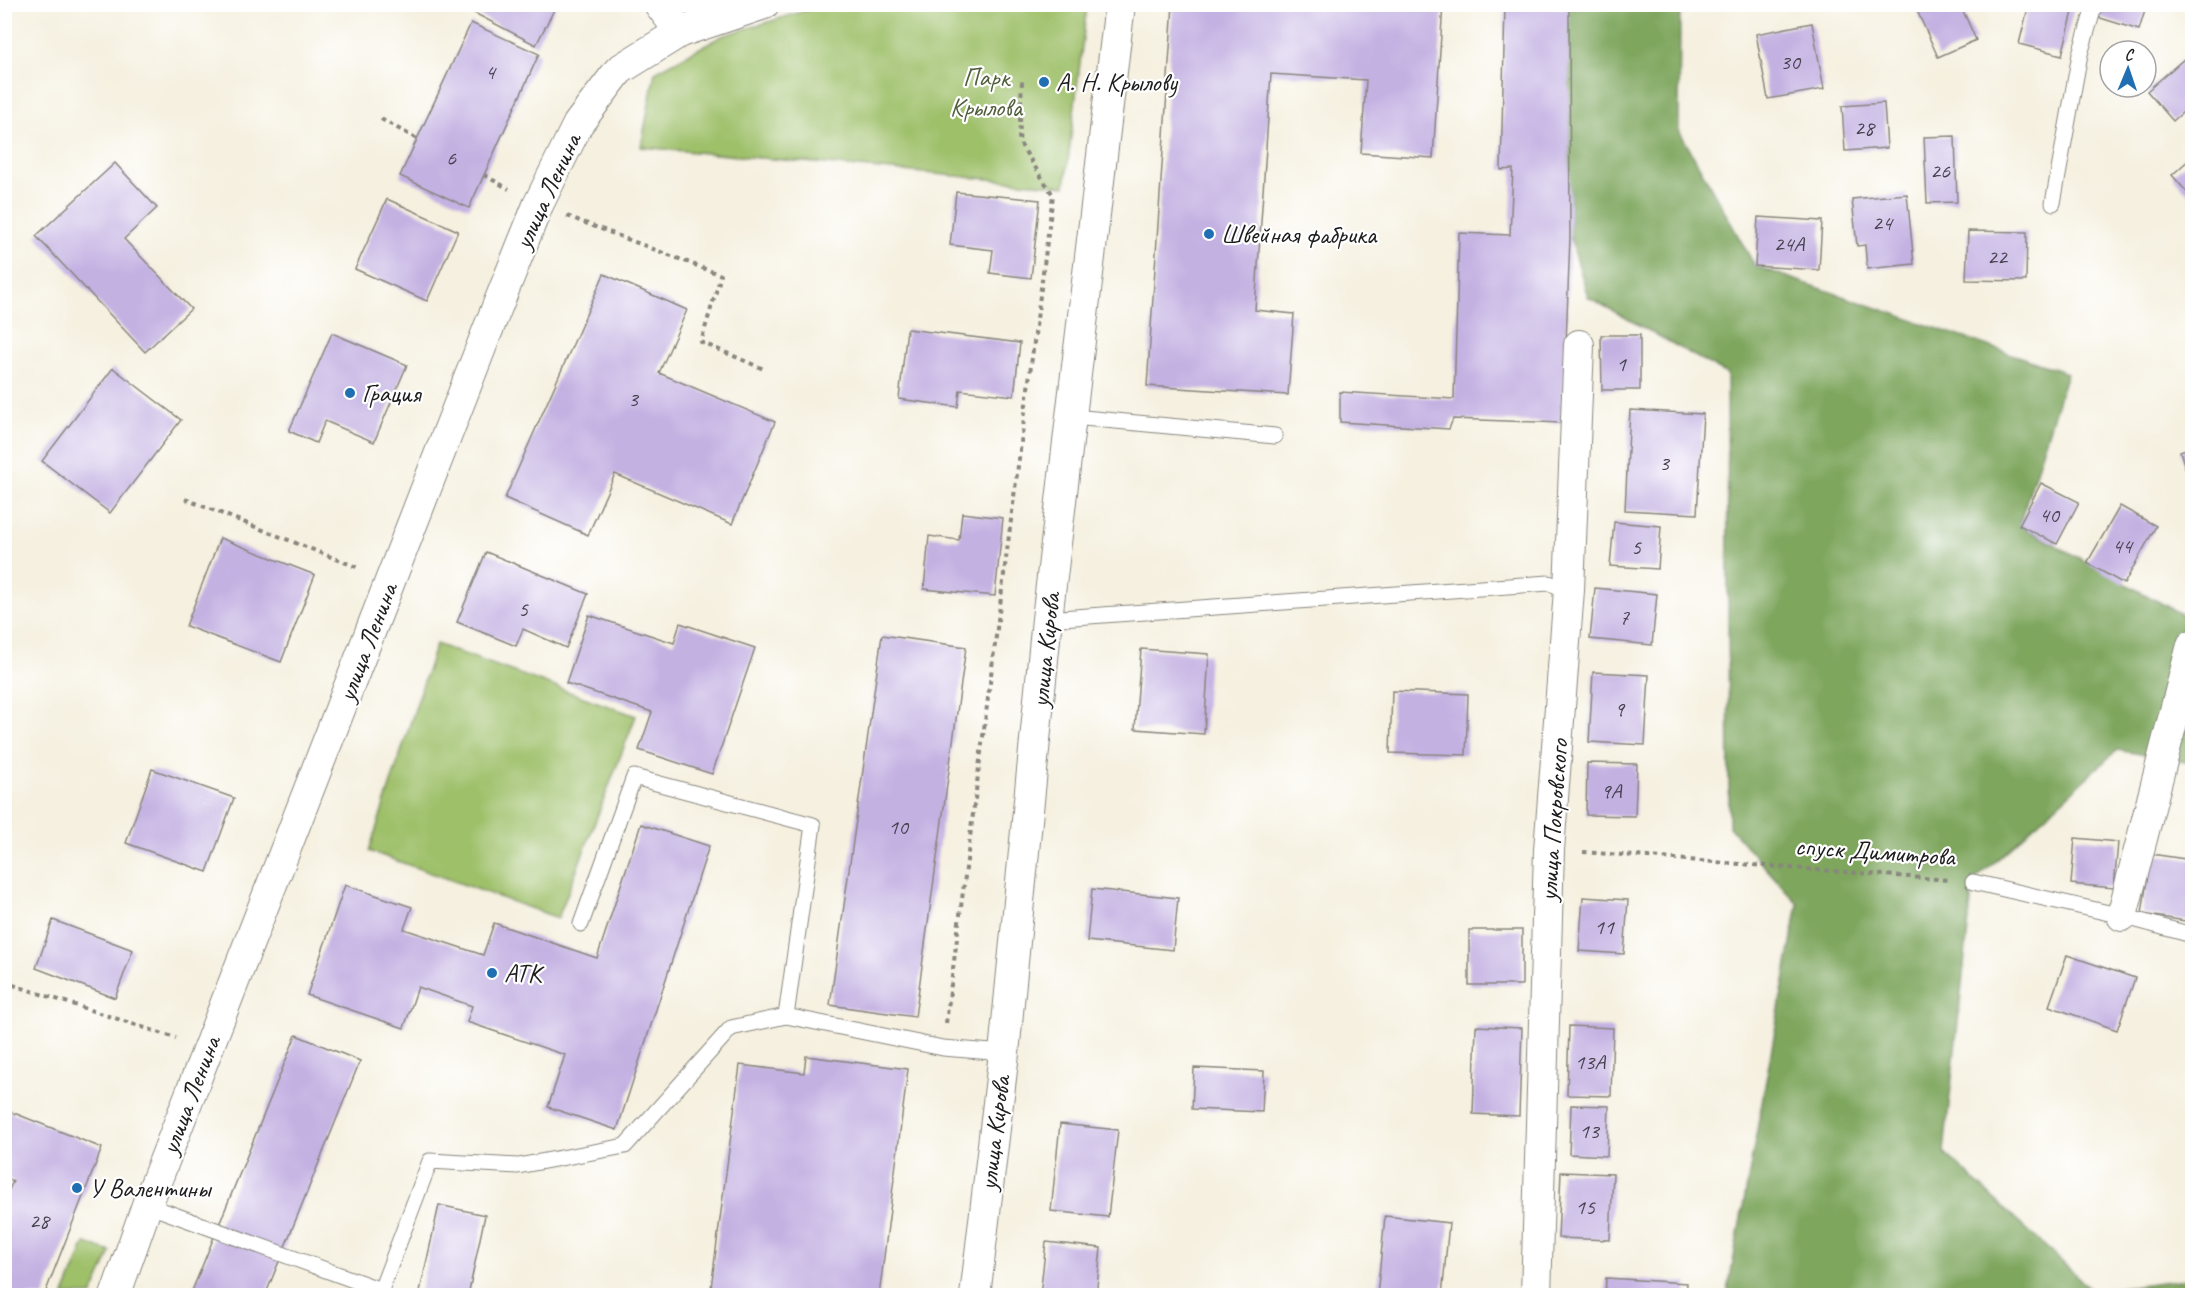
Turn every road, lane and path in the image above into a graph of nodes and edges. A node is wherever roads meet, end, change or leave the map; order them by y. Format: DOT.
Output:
graph roads {
  1 [pos="659,4"];
  2 [pos="764,4"];
  3 [pos="1120,4"];
  4 [pos="2095,4"];
  5 [pos="680,32"];
  6 [pos="1023,81"];
  7 [pos="381,119"];
  8 [pos="417,139"];
  9 [pos="2053,203"];
  10 [pos="537,205"];
  11 [pos="1579,345"];
  12 [pos="766,370"];
  13 [pos="1073,417"];
  14 [pos="1275,436"];
  15 [pos="185,499"];
  16 [pos="391,580"];
  17 [pos="1569,590"];
  18 [pos="1047,619"];
  19 [pos="2193,645"];
  20 [pos="1549,850"];
  21 [pos="1973,882"];
  22 [pos="2122,916"];
  23 [pos="581,924"];
  24 [pos="2193,935"];
  25 [pos="4,982"];
  26 [pos="786,1016"];
  27 [pos="208,1048"];
  28 [pos="943,1048"];
  29 [pos="1004,1053"];
  30 [pos="147,1204"];
  31 [pos="115,1296"];
  32 [pos="975,1296"];
  33 [pos="1536,1296"];
  1 -- 5 [label="street"];
  2 -- 5 [label="street, улица Ленина"];
  3 -- 13 [label="street, улица Кирова"];
  4 -- 9 [label="lane"];
  5 -- 10 [label="street, улица Ленина"];
  6 -- 28 [label="path"];
  7 -- 8 [label="path"];
  10 -- 12 [label="path"];
  10 -- 16 [label="street, улица Ленина"];
  11 -- 17 [label="street, улица Покровского"];
  13 -- 14 [label="lane"];
  13 -- 18 [label="street, улица Кирова"];
  15 -- 16 [label="path"];
  16 -- 27 [label="street, улица Ленина"];
  17 -- 18 [label="lane"];
  17 -- 20 [label="street, улица Покровского"];
  18 -- 29 [label="street, улица Кирова"];
  19 -- 22 [label="street"];
  20 -- 21 [label="path, спуск Димитрова"];
  20 -- 33 [label="street, улица Покровского"];
  21 -- 22 [label="lane, спуск Димитрова"];
  22 -- 24 [label="lane, спуск Димитрова"];
  23 -- 26 [label="lane"];
  25 -- 27 [label="path"];
  26 -- 28 [label="lane"];
  26 -- 30 [label="lane"];
  27 -- 30 [label="street, улица Ленина"];
  28 -- 29 [label="lane"];
  29 -- 32 [label="street, улица Кирова"];
  30 -- 31 [label="street, улица Ленина"];
}
